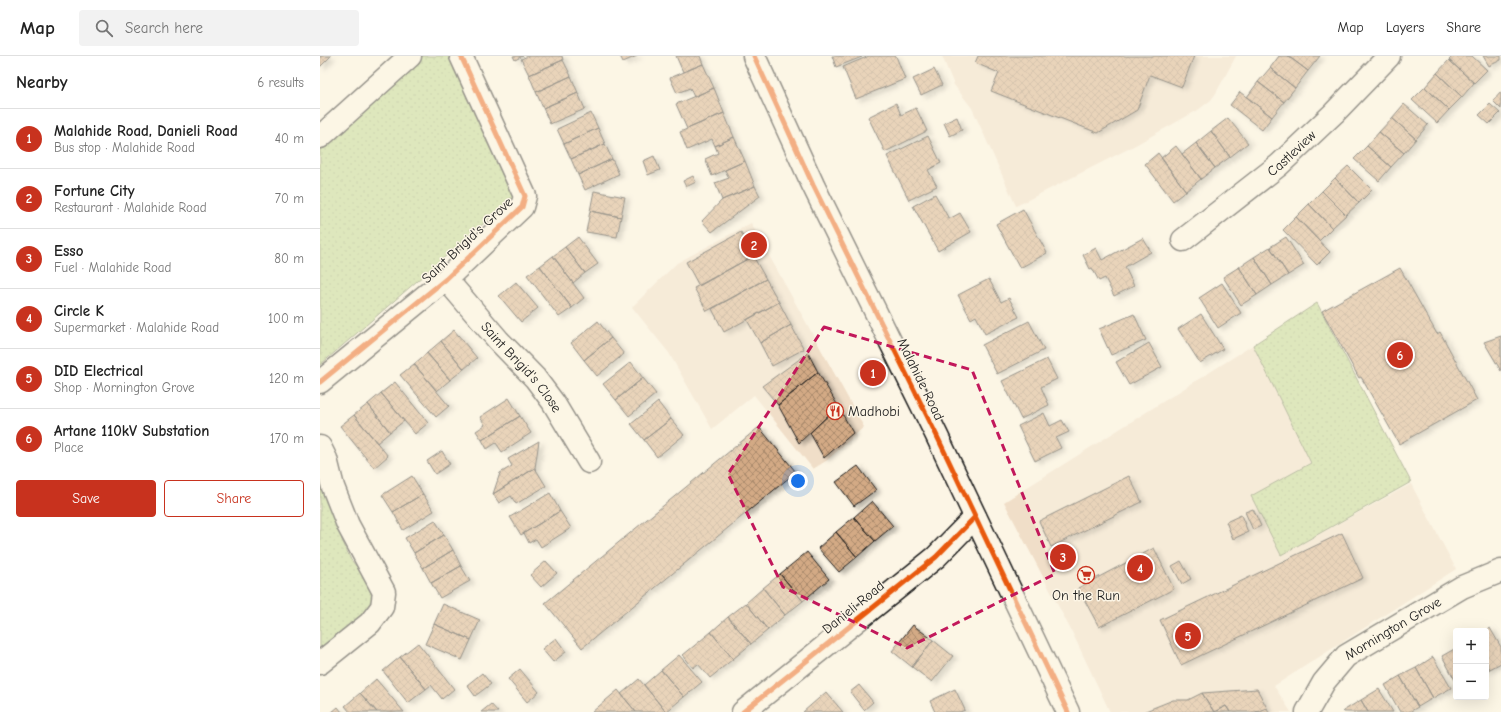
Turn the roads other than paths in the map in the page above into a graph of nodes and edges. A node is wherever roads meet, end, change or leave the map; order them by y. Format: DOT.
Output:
graph roads {
  1 [pos="410,56"];
  2 [pos="461,56"];
  3 [pos="754,56"];
  4 [pos="1389,56"];
  5 [pos="320,136"];
  6 [pos="1183,240"];
  7 [pos="446,279"];
  8 [pos="320,382"];
  9 [pos="320,447"];
  10 [pos="589,462"];
  11 [pos="975,517"];
  12 [pos="1501,571"];
  13 [pos="320,662"];
  14 [pos="743,712"];
  15 [pos="1068,712"];
  16 [pos="1307,712"];
  1 -- 5 [label="street"];
  2 -- 7 [label="street, Saint Brigid's Grove"];
  3 -- 11 [label="street, Malahide Road"];
  4 -- 6 [label="street, Castleview"];
  7 -- 8 [label="street, Saint Brigid's Grove"];
  7 -- 10 [label="street, Saint Brigid's Close"];
  9 -- 13 [label="street"];
  11 -- 14 [label="street, Danieli Road"];
  11 -- 15 [label="street, Malahide Road"];
  12 -- 16 [label="street, Mornington Grove"];
}
